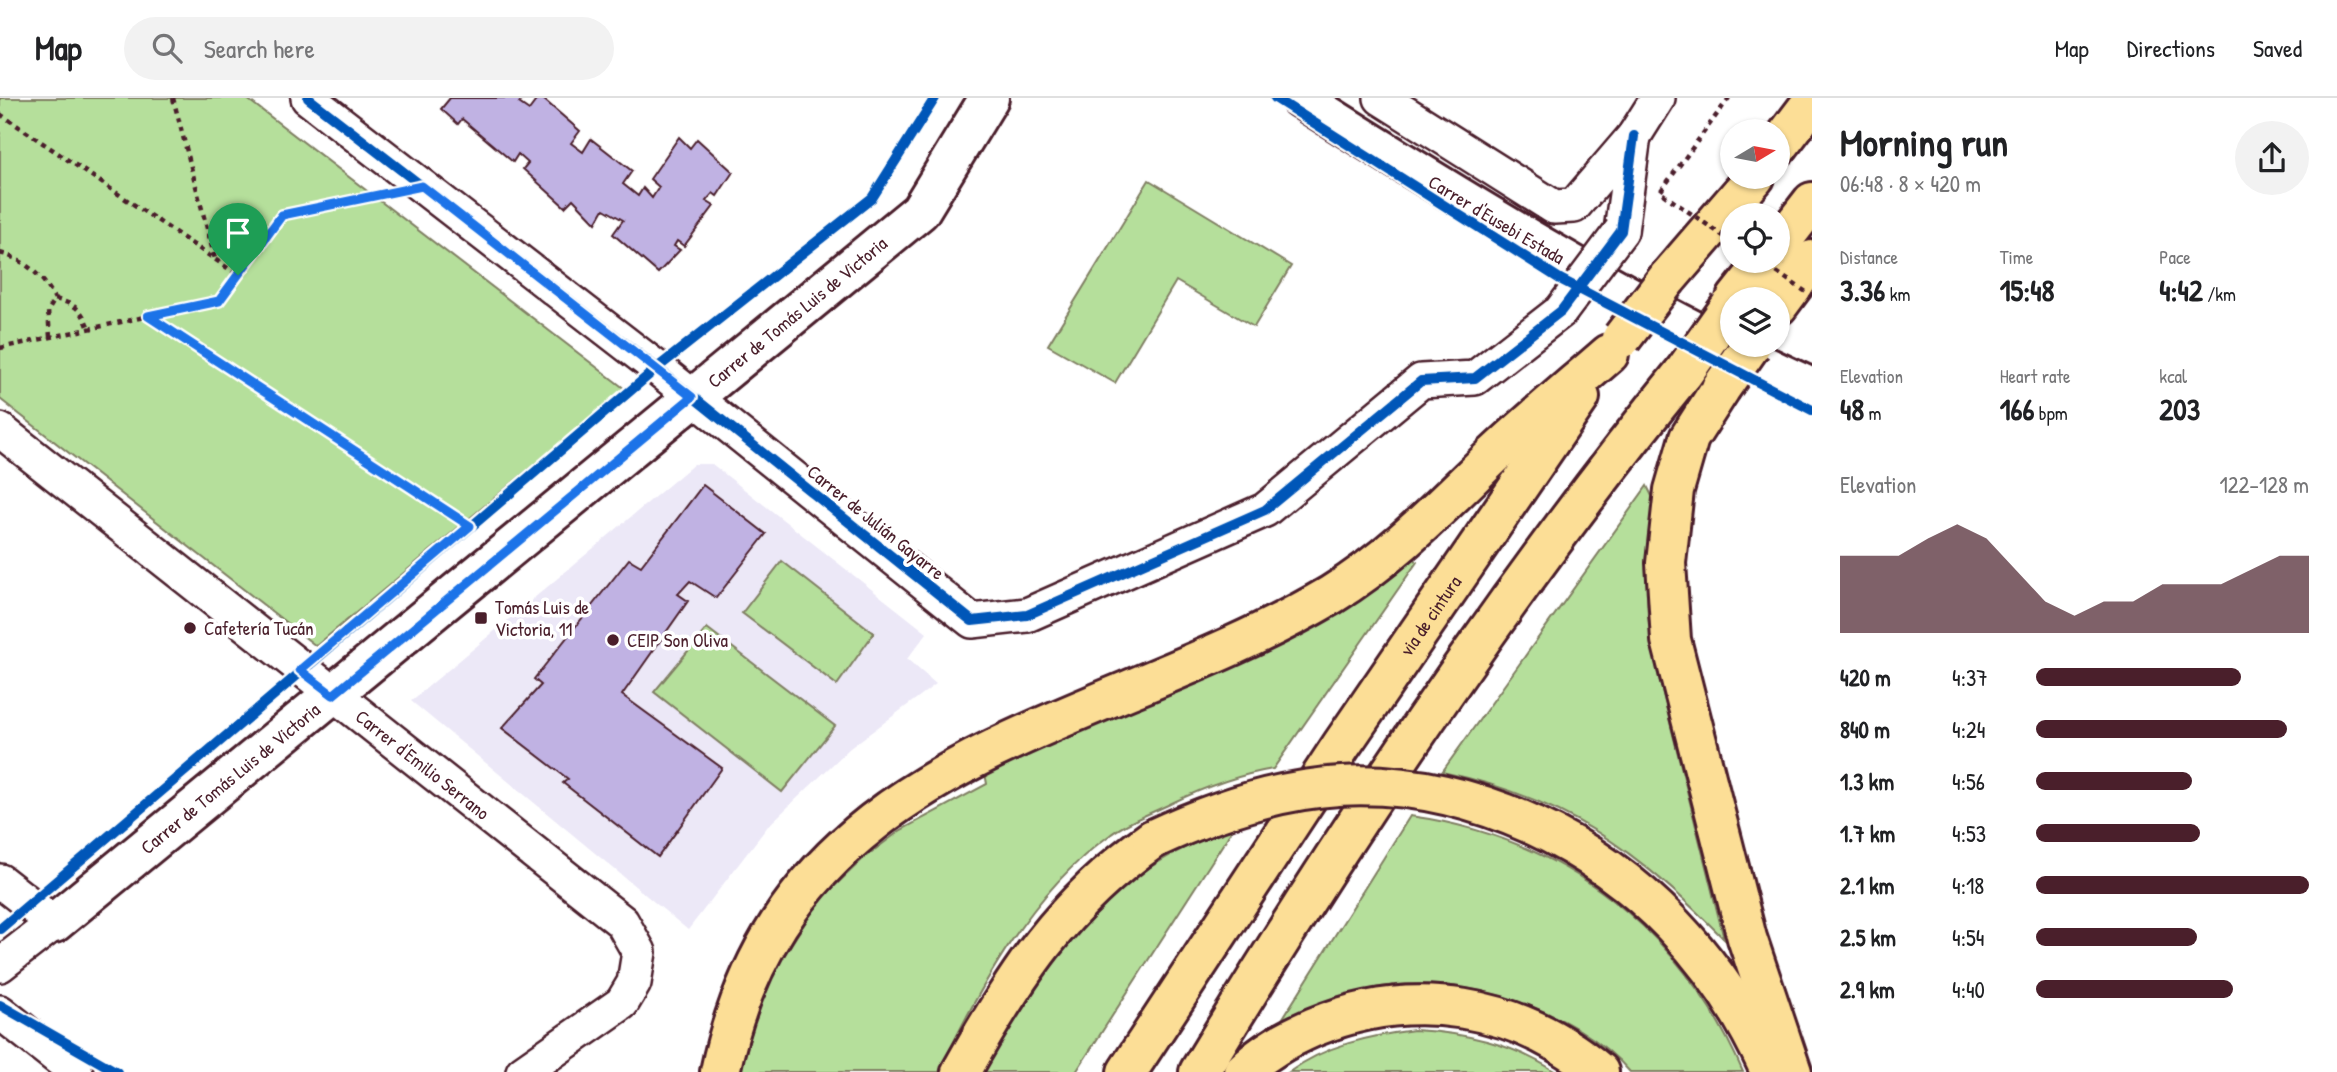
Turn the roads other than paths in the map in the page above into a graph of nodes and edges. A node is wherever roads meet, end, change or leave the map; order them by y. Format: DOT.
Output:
graph roads {
  1 [pos="989,98"];
  2 [pos="1300,98"];
  3 [pos="1381,98"];
  4 [pos="1658,98"];
  5 [pos="318,101"];
  6 [pos="1812,102"];
  7 [pos="1790,131"];
  8 [pos="1634,136"];
  9 [pos="1745,189"];
  10 [pos="1812,202"];
  11 [pos="1790,230"];
  12 [pos="1812,260"];
  13 [pos="1757,273"];
  14 [pos="1746,287"];
  15 [pos="1790,290"];
  16 [pos="1720,321"];
  17 [pos="1615,346"];
  18 [pos="1743,357"];
  19 [pos="1812,388"];
  20 [pos="692,397"];
  21 [pos="0,430"];
  22 [pos="333,695"];
  23 [pos="0,881"];
  24 [pos="54,923"];
  25 [pos="0,965"];
  26 [pos="0,1012"];
  27 [pos="76,1072"];
  28 [pos="523,1072"];
  29 [pos="720,1072"];
  30 [pos="961,1072"];
  31 [pos="1127,1072"];
  32 [pos="1199,1072"];
  33 [pos="1243,1072"];
  34 [pos="1599,1072"];
  35 [pos="1770,1072"];
  36 [pos="1792,1072"];
  1 -- 20 [label="street, Carrer de Tomás Luis de Victoria"];
  2 -- 19 [label="street, Carrer d'Eusebi Estada"];
  3 -- 8 [label="street"];
  4 -- 8 [label="street"];
  5 -- 20 [label="street, Carrer de Julián Gayarre"];
  6 -- 7 [label="highway"];
  8 -- 20 [label="street, Carrer de Julián Gayarre, bridge"];
  9 -- 17 [label="highway, via de cintura, bridge"];
  10 -- 11 [label="highway"];
  12 -- 15 [label="highway"];
  13 -- 14 [label="highway"];
  16 -- 32 [label="highway, bridge"];
  17 -- 29 [label="highway"];
  17 -- 31 [label="highway, via de cintura"];
  18 -- 36 [label="highway, bridge"];
  20 -- 22 [label="street, Carrer de Tomás Luis de Victoria"];
  21 -- 22 [label="street, Carrer d'Emilio Serrano"];
  22 -- 24 [label="street, Carrer de Tomás Luis de Victoria"];
  22 -- 28 [label="street, Carrer d'Emilio Serrano"];
  23 -- 24 [label="street"];
  24 -- 25 [label="street"];
  26 -- 27 [label="street"];
  30 -- 35 [label="highway, bridge"];
  33 -- 34 [label="highway"];
}
